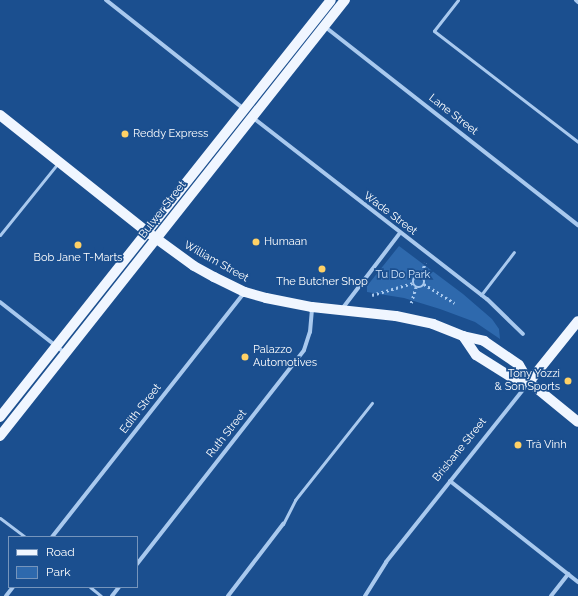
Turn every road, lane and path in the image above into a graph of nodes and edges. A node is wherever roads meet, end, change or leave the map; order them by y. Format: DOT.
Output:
graph roads {
  1 [pos="106,0"];
  2 [pos="331,0"];
  3 [pos="345,0"];
  4 [pos="458,0"];
  5 [pos="316,19"];
  6 [pos="324,26"];
  7 [pos="244,109"];
  8 [pos="0,115"];
  9 [pos="252,117"];
  10 [pos="578,142"];
  11 [pos="59,161"];
  12 [pos="578,225"];
  13 [pos="146,231"];
  14 [pos="400,232"];
  15 [pos="0,235"];
  16 [pos="156,238"];
  17 [pos="514,252"];
  18 [pos="425,263"];
  19 [pos="420,277"];
  20 [pos="413,283"];
  21 [pos="424,284"];
  22 [pos="416,287"];
  23 [pos="245,292"];
  24 [pos="372,295"];
  25 [pos="481,295"];
  26 [pos="0,302"];
  27 [pos="411,303"];
  28 [pos="454,303"];
  29 [pos="312,307"];
  30 [pos="342,309"];
  31 [pos="578,321"];
  32 [pos="524,334"];
  33 [pos="463,336"];
  34 [pos="56,346"];
  35 [pos="65,353"];
  36 [pos="530,382"];
  37 [pos="372,403"];
  38 [pos="0,417"];
  39 [pos="578,422"];
  40 [pos="0,436"];
  41 [pos="450,481"];
  42 [pos="0,518"];
  43 [pos="283,524"];
  44 [pos="24,536"];
  45 [pos="53,536"];
  46 [pos="138,563"];
  47 [pos="568,574"];
  48 [pos="578,582"];
  49 [pos="12,588"];
  50 [pos="91,588"];
  51 [pos="118,588"];
  52 [pos="6,596"];
  53 [pos="101,596"];
  54 [pos="112,596"];
  55 [pos="228,596"];
  56 [pos="365,596"];
  57 [pos="551,596"];
  1 -- 7 [label="street, Wade Street"];
  2 -- 5 [label="main road, Bulwer Street"];
  3 -- 6 [label="main road, Bulwer Street"];
  4 -- 10 [label="lane"];
  5 -- 6 [label="street, Lane Street"];
  5 -- 7 [label="main road, Bulwer Street"];
  6 -- 9 [label="main road, Bulwer Street"];
  6 -- 12 [label="street, Lane Street"];
  7 -- 9 [label="street, Wade Street"];
  7 -- 13 [label="main road, Bulwer Street"];
  8 -- 11 [label="main road, William Street"];
  9 -- 14 [label="street, Wade Street"];
  9 -- 16 [label="main road, Bulwer Street"];
  11 -- 13 [label="main road, William Street"];
  11 -- 15 [label="lane"];
  13 -- 16 [label="main road, William Street"];
  13 -- 34 [label="main road, Bulwer Street"];
  14 -- 25 [label="street, Wade Street"];
  14 -- 30 [label="street"];
  16 -- 23 [label="main road, William Street"];
  16 -- 35 [label="main road, Bulwer Street"];
  17 -- 25 [label="lane"];
  18 -- 19 [label="path"];
  19 -- 20 [label="path"];
  19 -- 21 [label="path"];
  20 -- 22 [label="path"];
  20 -- 24 [label="path"];
  21 -- 22 [label="path"];
  21 -- 28 [label="path"];
  22 -- 27 [label="path"];
  23 -- 29 [label="main road, William Street"];
  23 -- 45 [label="street, Edith Street"];
  25 -- 32 [label="street, Wade Street"];
  26 -- 34 [label="street"];
  29 -- 30 [label="main road, William Street"];
  29 -- 46 [label="street, Ruth Street"];
  30 -- 33 [label="main road, William Street"];
  31 -- 36 [label="main road, Brisbane Street"];
  33 -- 36 [label="main road, William Street"];
  33 -- 36 [label="main road, William Street"];
  34 -- 35 [label="street"];
  34 -- 38 [label="main road, Bulwer Street"];
  35 -- 40 [label="main road, Bulwer Street"];
  36 -- 39 [label="main road, William Street"];
  36 -- 41 [label="street, Brisbane Street"];
  37 -- 43 [label="lane"];
  41 -- 47 [label="street"];
  41 -- 56 [label="street, Brisbane Street"];
  42 -- 44 [label="lane"];
  43 -- 55 [label="street"];
  47 -- 48 [label="street"];
  47 -- 57 [label="street"];
  49 -- 52 [label="street"];
  50 -- 53 [label="lane"];
  51 -- 54 [label="street"];
}
